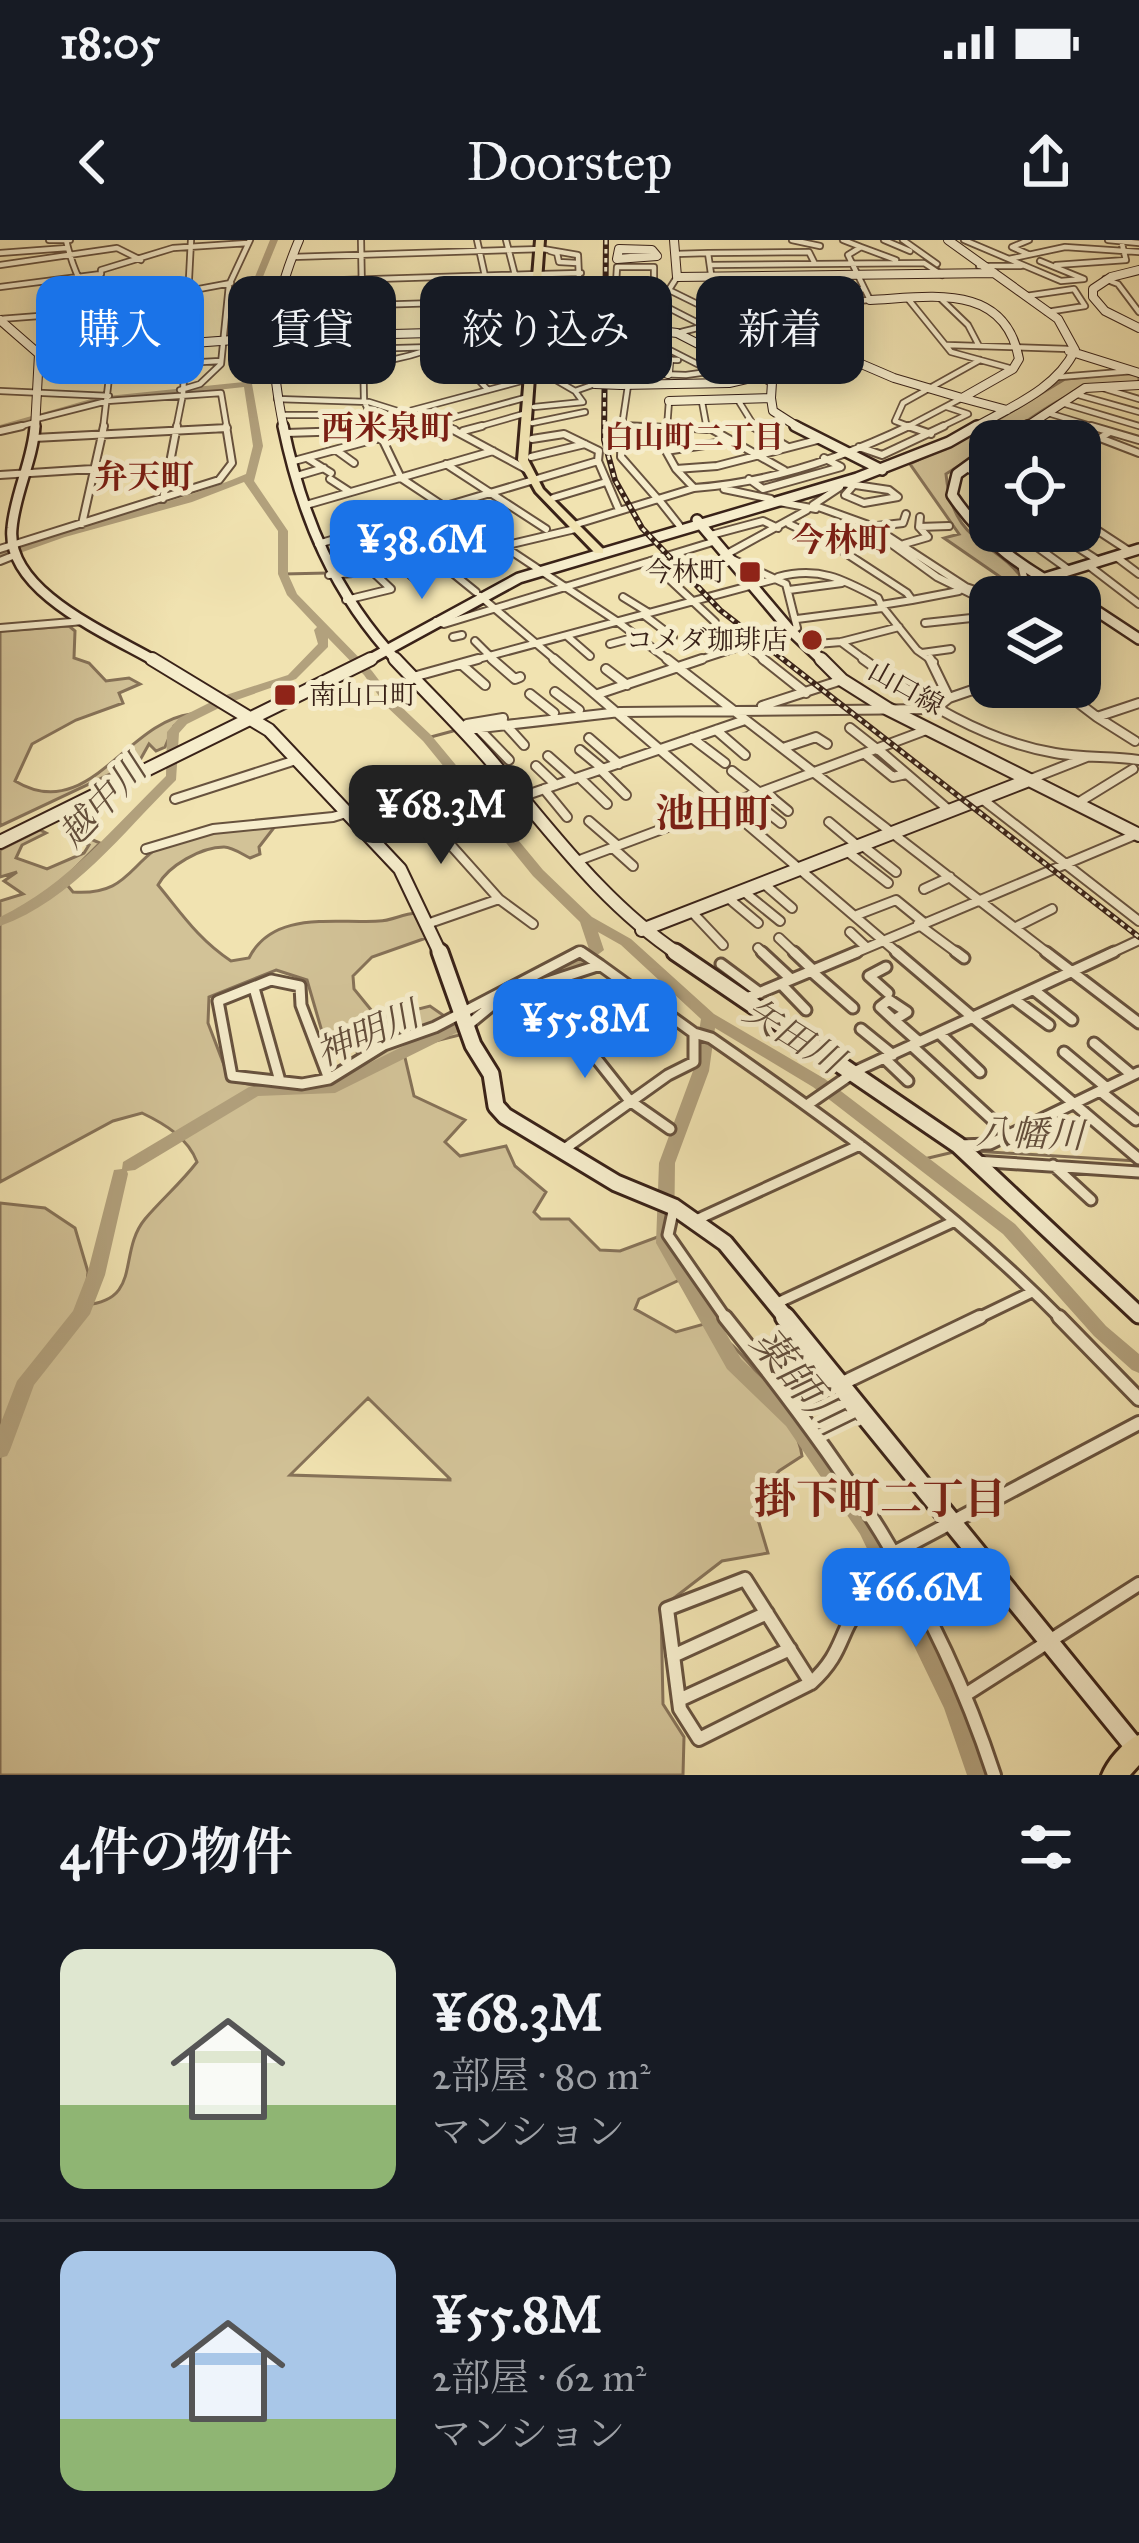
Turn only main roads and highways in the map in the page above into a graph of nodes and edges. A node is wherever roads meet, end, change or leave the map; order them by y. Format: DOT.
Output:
graph roads {
  1 [pos="542,246"];
  2 [pos="539,276"];
  3 [pos="531,384"];
  4 [pos="531,410"];
  5 [pos="532,471"];
  6 [pos="577,527"];
  7 [pos="597,549"];
  8 [pos="1138,1750"];
  9 [pos="1114,1775"];
  1 -- 2 [label="main road"];
  3 -- 4 [label="main road"];
  4 -- 5 [label="main road"];
  4 -- 5 [label="main road"];
  5 -- 6 [label="main road"];
  5 -- 6 [label="main road"];
  6 -- 7 [label="main road"];
  8 -- 9 [label="highway"];
}
